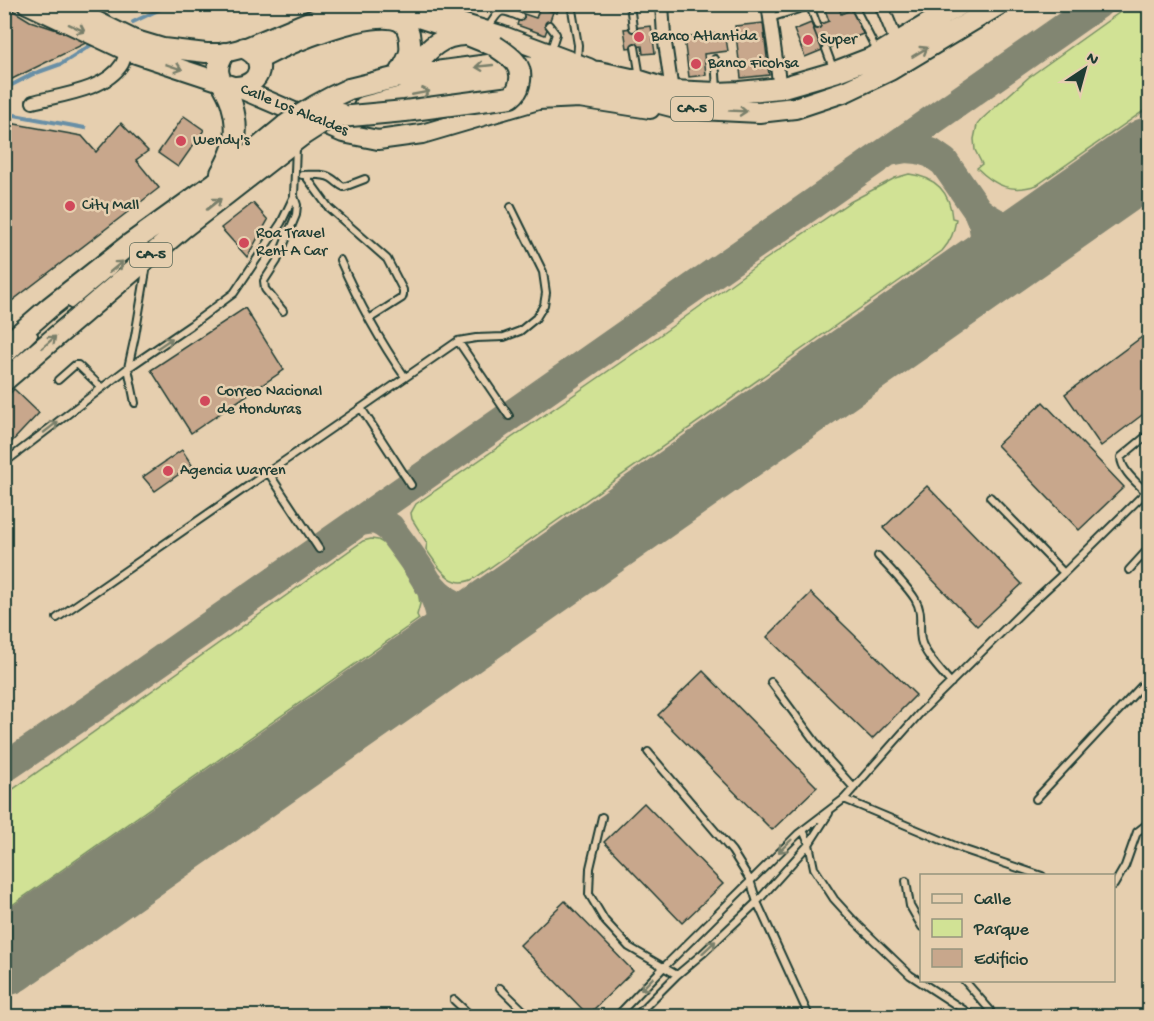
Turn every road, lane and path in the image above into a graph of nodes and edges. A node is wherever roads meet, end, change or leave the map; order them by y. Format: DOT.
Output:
graph roads {
  1 [pos="27,4"];
  2 [pos="62,4"];
  3 [pos="350,4"];
  4 [pos="404,4"];
  5 [pos="571,4"];
  6 [pos="630,4"];
  7 [pos="662,4"];
  8 [pos="768,4"];
  9 [pos="853,4"];
  10 [pos="881,4"];
  11 [pos="1000,4"];
  12 [pos="812,5"];
  13 [pos="958,5"];
  14 [pos="323,17"];
  15 [pos="520,17"];
  16 [pos="770,18"];
  17 [pos="549,25"];
  18 [pos="817,25"];
  19 [pos="633,28"];
  20 [pos="483,37"];
  21 [pos="897,44"];
  22 [pos="635,47"];
  23 [pos="826,49"];
  24 [pos="127,51"];
  25 [pos="224,53"];
  26 [pos="550,53"];
  27 [pos="251,54"];
  28 [pos="879,54"];
  29 [pos="715,59"];
  30 [pos="577,64"];
  31 [pos="599,72"];
  32 [pos="835,72"];
  33 [pos="402,76"];
  34 [pos="640,81"];
  35 [pos="229,85"];
  36 [pos="780,88"];
  37 [pos="717,93"];
  38 [pos="675,99"];
  39 [pos="33,102"];
  40 [pos="329,118"];
  41 [pos="294,134"];
  42 [pos="295,175"];
  43 [pos="305,175"];
  44 [pos="365,179"];
  45 [pos="215,183"];
  46 [pos="294,196"];
  47 [pos="511,207"];
  48 [pos="184,227"];
  49 [pos="165,232"];
  50 [pos="139,257"];
  51 [pos="340,260"];
  52 [pos="71,305"];
  53 [pos="283,311"];
  54 [pos="369,319"];
  55 [pos="34,335"];
  56 [pos="458,341"];
  57 [pos="4,347"];
  58 [pos="4,364"];
  59 [pos="128,368"];
  60 [pos="405,377"];
  61 [pos="58,380"];
  62 [pos="4,381"];
  63 [pos="102,388"];
  64 [pos="135,403"];
  65 [pos="361,408"];
  66 [pos="509,416"];
  67 [pos="1149,433"];
  68 [pos="4,463"];
  69 [pos="268,472"];
  70 [pos="411,485"];
  71 [pos="1147,489"];
  72 [pos="990,497"];
  73 [pos="1149,547"];
  74 [pos="319,549"];
  75 [pos="878,556"];
  76 [pos="1129,570"];
  77 [pos="1064,573"];
  78 [pos="57,618"];
  79 [pos="1149,677"];
  80 [pos="771,682"];
  81 [pos="951,683"];
  82 [pos="648,753"];
  83 [pos="854,789"];
  84 [pos="844,799"];
  85 [pos="1036,799"];
  86 [pos="831,810"];
  87 [pos="602,817"];
  88 [pos="1149,822"];
  89 [pos="804,830"];
  90 [pos="808,844"];
  91 [pos="1036,874"];
  92 [pos="750,880"];
  93 [pos="906,881"];
  94 [pos="1115,882"];
  95 [pos="757,902"];
  96 [pos="920,925"];
  97 [pos="663,968"];
  98 [pos="677,975"];
  99 [pos="920,982"];
  100 [pos="921,982"];
  101 [pos="965,982"];
  102 [pos="500,988"];
  103 [pos="454,1000"];
  104 [pos="471,1017"];
  105 [pos="529,1017"];
  106 [pos="616,1017"];
  107 [pos="636,1017"];
  108 [pos="809,1017"];
  109 [pos="974,1017"];
  110 [pos="991,1017"];
  1 -- 24 [label="main road, Calle Los Alcaldes, one-way"];
  2 -- 25 [label="main road"];
  3 -- 14 [label="main road"];
  4 -- 20 [label="main road"];
  5 -- 30 [label="lane"];
  6 -- 19 [label="lane"];
  7 -- 38 [label="street"];
  8 -- 16 [label="street"];
  9 -- 28 [label="lane"];
  10 -- 21 [label="street"];
  38 -- 11 [label="main road, CA-5, one-way"];
  12 -- 16 [label="lane"];
  12 -- 18 [label="lane"];
  13 -- 21 [label="main road, CA-5"];
  14 -- 20 [label="main road"];
  14 -- 27 [label="main road"];
  14 -- 33 [label="main road"];
  15 -- 20 [label="lane"];
  16 -- 36 [label="street"];
  17 -- 26 [label="lane"];
  20 -- 26 [label="main road"];
  20 -- 33 [label="main road"];
  20 -- 40 [label="main road, bridge"];
  21 -- 28 [label="main road, CA-5"];
  22 -- 34 [label="lane"];
  23 -- 32 [label="lane"];
  24 -- 35 [label="main road, Calle Los Alcaldes, one-way"];
  24 -- 39 [label="street"];
  25 -- 27 [label="main road"];
  25 -- 35 [label="main road"];
  26 -- 30 [label="main road"];
  27 -- 35 [label="main road"];
  28 -- 32 [label="main road, CA-5"];
  29 -- 37 [label="lane"];
  30 -- 31 [label="main road"];
  31 -- 33 [label="main road, CA-5, one-way"];
  31 -- 34 [label="main road, CA-5"];
  32 -- 36 [label="main road, CA-5"];
  33 -- 41 [label="main road, CA-5, bridge"];
  34 -- 38 [label="main road, CA-5"];
  35 -- 38 [label="main road, Calle Los Alcaldes"];
  35 -- 45 [label="main road"];
  36 -- 37 [label="main road, CA-5"];
  37 -- 38 [label="main road, CA-5"];
  40 -- 38 [label="main road, CA-5, one-way, bridge"];
  40 -- 41 [label="main road, CA-5, bridge"];
  41 -- 42 [label="lane"];
  41 -- 45 [label="main road, CA-5"];
  48 -- 41 [label="main road, CA-5, one-way"];
  42 -- 43 [label="lane"];
  42 -- 46 [label="lane"];
  43 -- 44 [label="lane"];
  43 -- 54 [label="lane"];
  45 -- 57 [label="main road, CA-5"];
  46 -- 53 [label="lane"];
  59 -- 46 [label="lane, one-way"];
  47 -- 56 [label="lane"];
  48 -- 49 [label="lane"];
  48 -- 50 [label="main road, CA-5"];
  52 -- 50 [label="lane, one-way"];
  50 -- 59 [label="lane"];
  62 -- 50 [label="main road, CA-5, one-way"];
  51 -- 54 [label="lane"];
  54 -- 60 [label="lane"];
  55 -- 58 [label="lane"];
  56 -- 60 [label="lane"];
  56 -- 66 [label="lane"];
  59 -- 63 [label="lane"];
  59 -- 64 [label="lane"];
  60 -- 65 [label="lane"];
  61 -- 63 [label="lane"];
  68 -- 63 [label="lane, one-way"];
  65 -- 69 [label="lane"];
  65 -- 70 [label="lane"];
  67 -- 71 [label="lane"];
  69 -- 74 [label="lane"];
  69 -- 78 [label="lane"];
  71 -- 77 [label="lane"];
  72 -- 77 [label="lane"];
  73 -- 76 [label="lane"];
  75 -- 81 [label="lane"];
  77 -- 81 [label="lane"];
  79 -- 85 [label="lane"];
  80 -- 83 [label="lane"];
  81 -- 83 [label="lane"];
  82 -- 92 [label="lane"];
  83 -- 84 [label="lane"];
  84 -- 86 [label="lane"];
  84 -- 91 [label="lane"];
  86 -- 89 [label="lane"];
  86 -- 90 [label="lane"];
  87 -- 97 [label="lane"];
  88 -- 94 [label="lane"];
  89 -- 90 [label="lane"];
  89 -- 92 [label="lane, one-way"];
  90 -- 95 [label="lane"];
  90 -- 99 [label="lane"];
  92 -- 95 [label="lane"];
  92 -- 97 [label="lane"];
  93 -- 96 [label="lane"];
  98 -- 95 [label="lane, one-way"];
  95 -- 108 [label="lane"];
  97 -- 98 [label="lane"];
  97 -- 106 [label="lane, one-way"];
  98 -- 107 [label="lane"];
  100 -- 109 [label="lane"];
  101 -- 110 [label="lane"];
  102 -- 105 [label="lane"];
  103 -- 104 [label="lane"];
}
